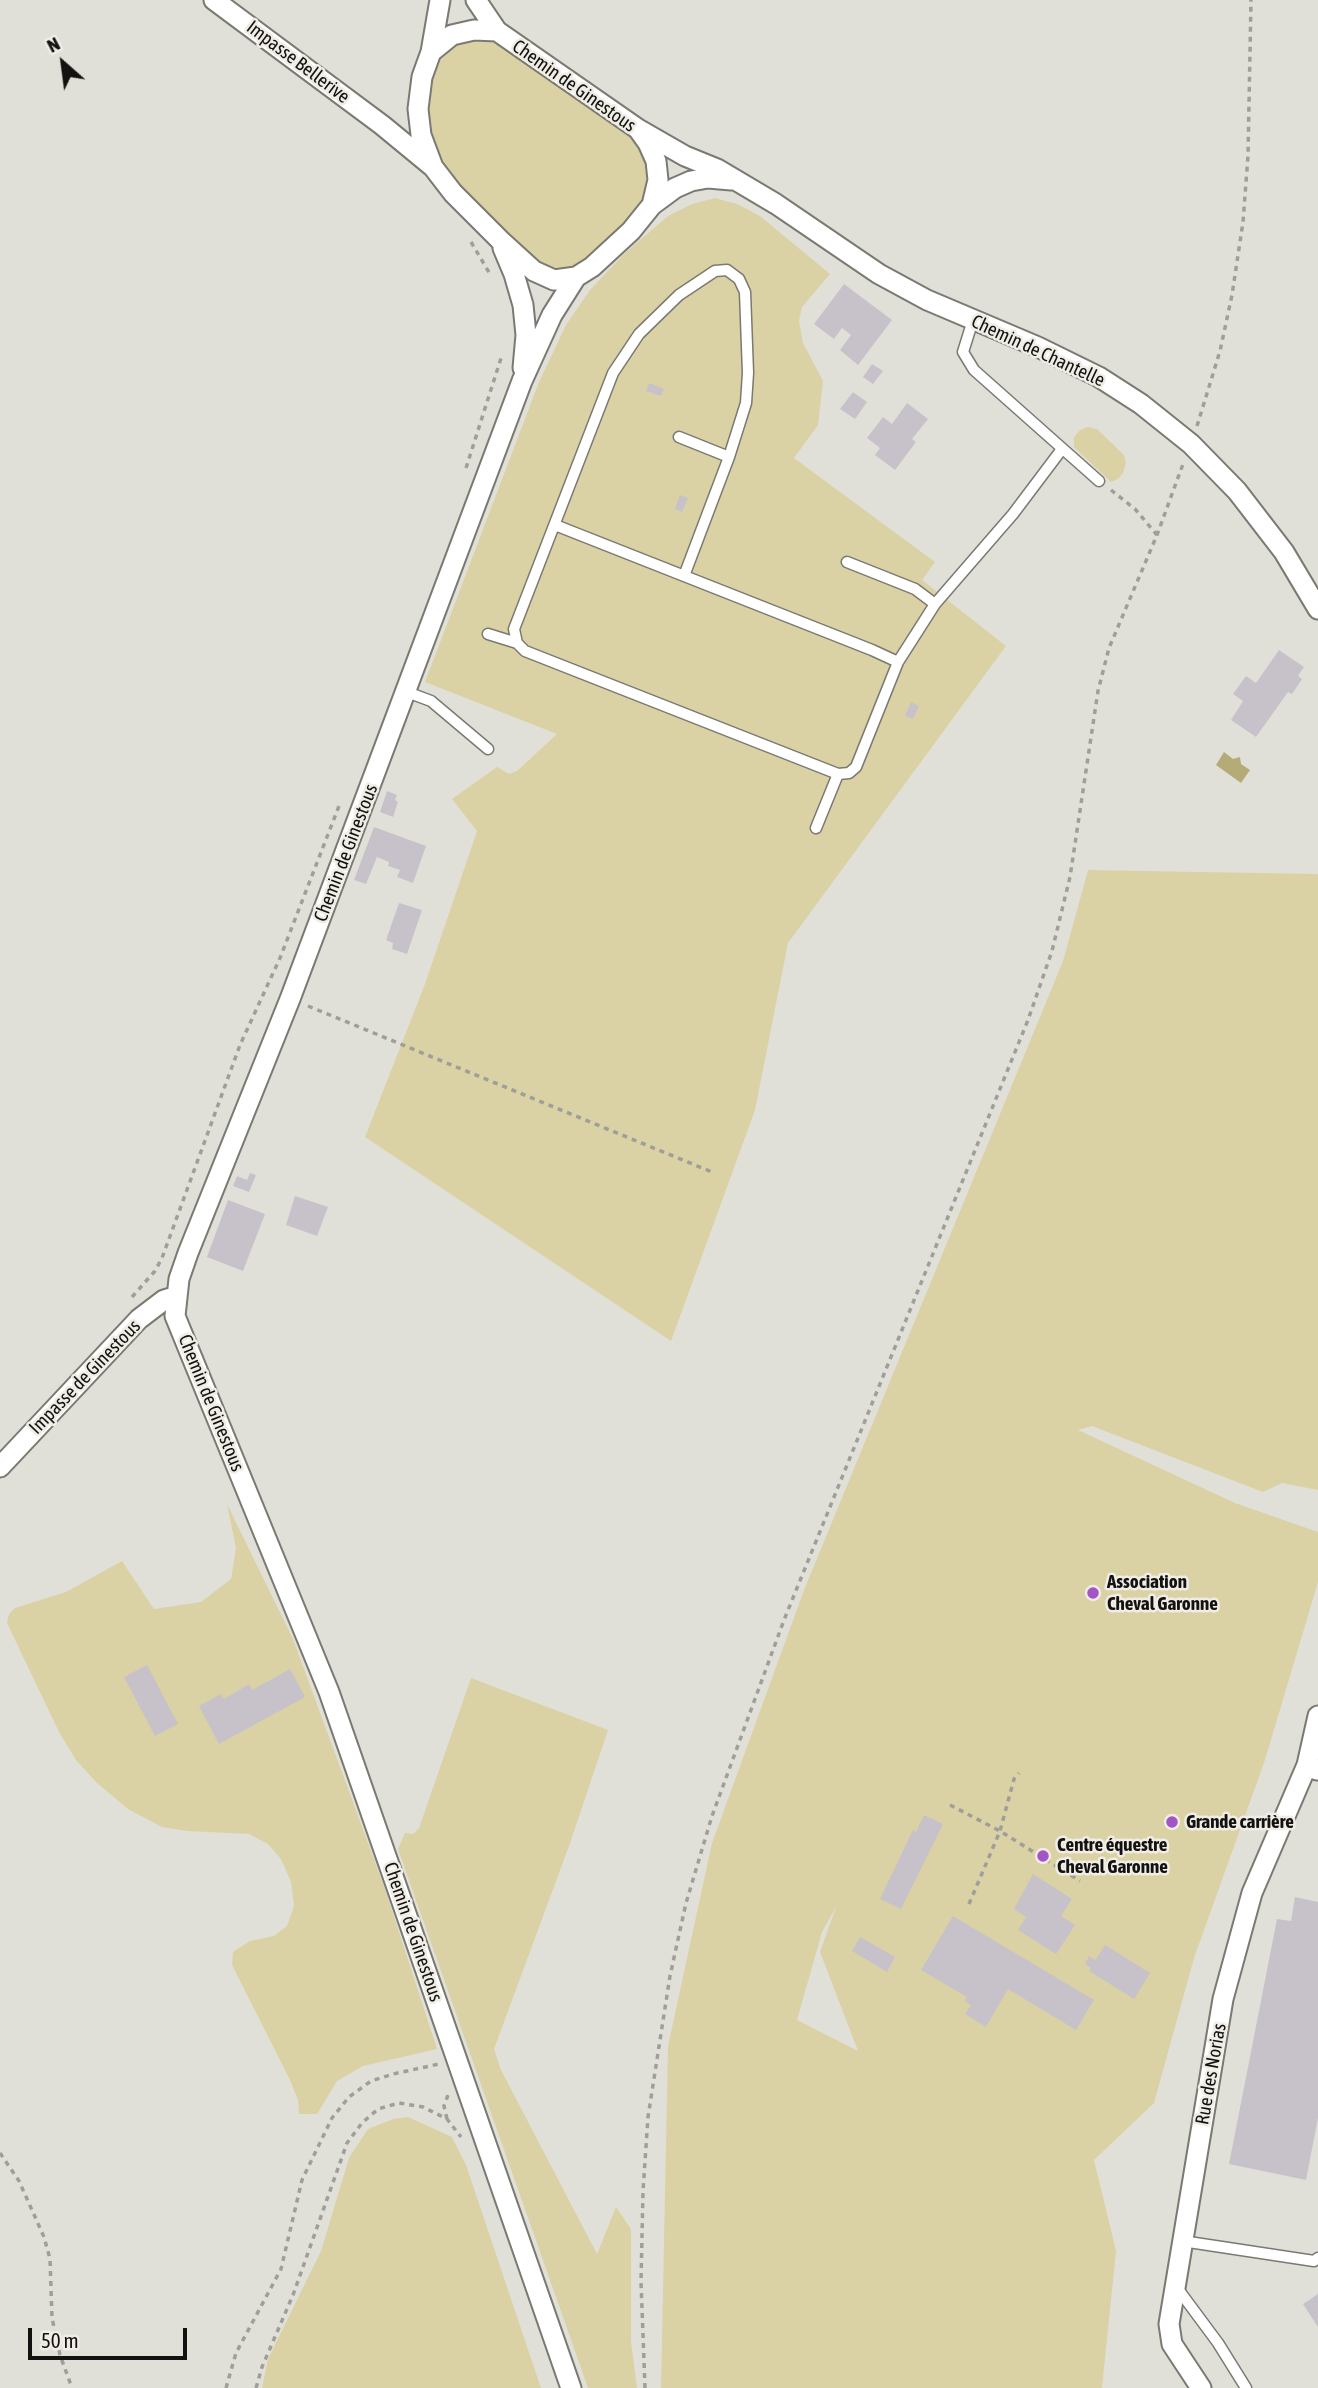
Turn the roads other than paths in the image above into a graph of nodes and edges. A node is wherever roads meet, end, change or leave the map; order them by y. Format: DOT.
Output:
graph roads {
  1 [pos="214,0"];
  2 [pos="440,0"];
  3 [pos="476,0"];
  4 [pos="497,31"];
  5 [pos="431,52"];
  6 [pos="418,109"];
  7 [pos="382,125"];
  8 [pos="638,129"];
  9 [pos="433,167"];
  10 [pos="736,181"];
  11 [pos="652,205"];
  12 [pos="500,240"];
  13 [pos="576,277"];
  14 [pos="973,320"];
  15 [pos="522,382"];
  16 [pos="679,436"];
  17 [pos="1062,449"];
  18 [pos="729,457"];
  19 [pos="1099,481"];
  20 [pos="555,525"];
  21 [pos="847,562"];
  22 [pos="684,576"];
  23 [pos="936,604"];
  24 [pos="1318,609"];
  25 [pos="488,634"];
  26 [pos="517,642"];
  27 [pos="898,662"];
  28 [pos="407,692"];
  29 [pos="488,749"];
  30 [pos="838,774"];
  31 [pos="816,828"];
  32 [pos="177,1296"];
  33 [pos="0,1467"];
  34 [pos="1318,1716"];
  35 [pos="1312,1768"];
  36 [pos="1182,2241"];
  37 [pos="1318,2258"];
  38 [pos="1175,2285"];
  39 [pos="571,2388"];
  40 [pos="1201,2388"];
  41 [pos="1246,2388"];
  1 -- 7 [label="street, Impasse Bellerive"];
  2 -- 5 [label="street, Chemin de Ginestous"];
  3 -- 4 [label="street, Chemin de Ginestous"];
  4 -- 5 [label="street, Chemin de Ginestous"];
  4 -- 8 [label="street, Chemin de Ginestous"];
  5 -- 6 [label="street, Chemin de Ginestous"];
  6 -- 7 [label="street"];
  6 -- 9 [label="street, Chemin de Ginestous"];
  7 -- 9 [label="street, Impasse Bellerive"];
  8 -- 10 [label="street, Chemin de Chantelle"];
  8 -- 11 [label="street, Chemin de Ginestous"];
  9 -- 12 [label="street, Chemin de Ginestous"];
  10 -- 11 [label="street, Chemin de Chantelle"];
  10 -- 14 [label="street, Chemin de Chantelle"];
  11 -- 13 [label="street, Chemin de Ginestous"];
  12 -- 13 [label="street, Chemin de Ginestous"];
  12 -- 15 [label="street, Chemin de Ginestous"];
  13 -- 15 [label="street, Chemin de Ginestous"];
  14 -- 17 [label="lane"];
  14 -- 24 [label="street, Chemin de Chantelle"];
  15 -- 28 [label="street, Chemin de Ginestous"];
  16 -- 18 [label="lane"];
  17 -- 19 [label="lane"];
  17 -- 23 [label="lane"];
  18 -- 20 [label="lane"];
  18 -- 22 [label="lane"];
  20 -- 22 [label="lane"];
  20 -- 26 [label="lane"];
  21 -- 23 [label="lane"];
  22 -- 27 [label="lane"];
  23 -- 27 [label="lane"];
  25 -- 26 [label="lane"];
  26 -- 30 [label="lane"];
  27 -- 30 [label="lane"];
  28 -- 29 [label="lane"];
  28 -- 32 [label="street, Chemin de Ginestous"];
  30 -- 31 [label="lane"];
  32 -- 33 [label="street, Impasse de Ginestous"];
  32 -- 39 [label="street, Chemin de Ginestous"];
  34 -- 35 [label="street, Rue des Norias"];
  35 -- 36 [label="street, Rue des Norias"];
  36 -- 37 [label="lane"];
  36 -- 38 [label="street, Rue des Norias"];
  38 -- 40 [label="street, Rue des Norias"];
  38 -- 41 [label="lane"];
}
